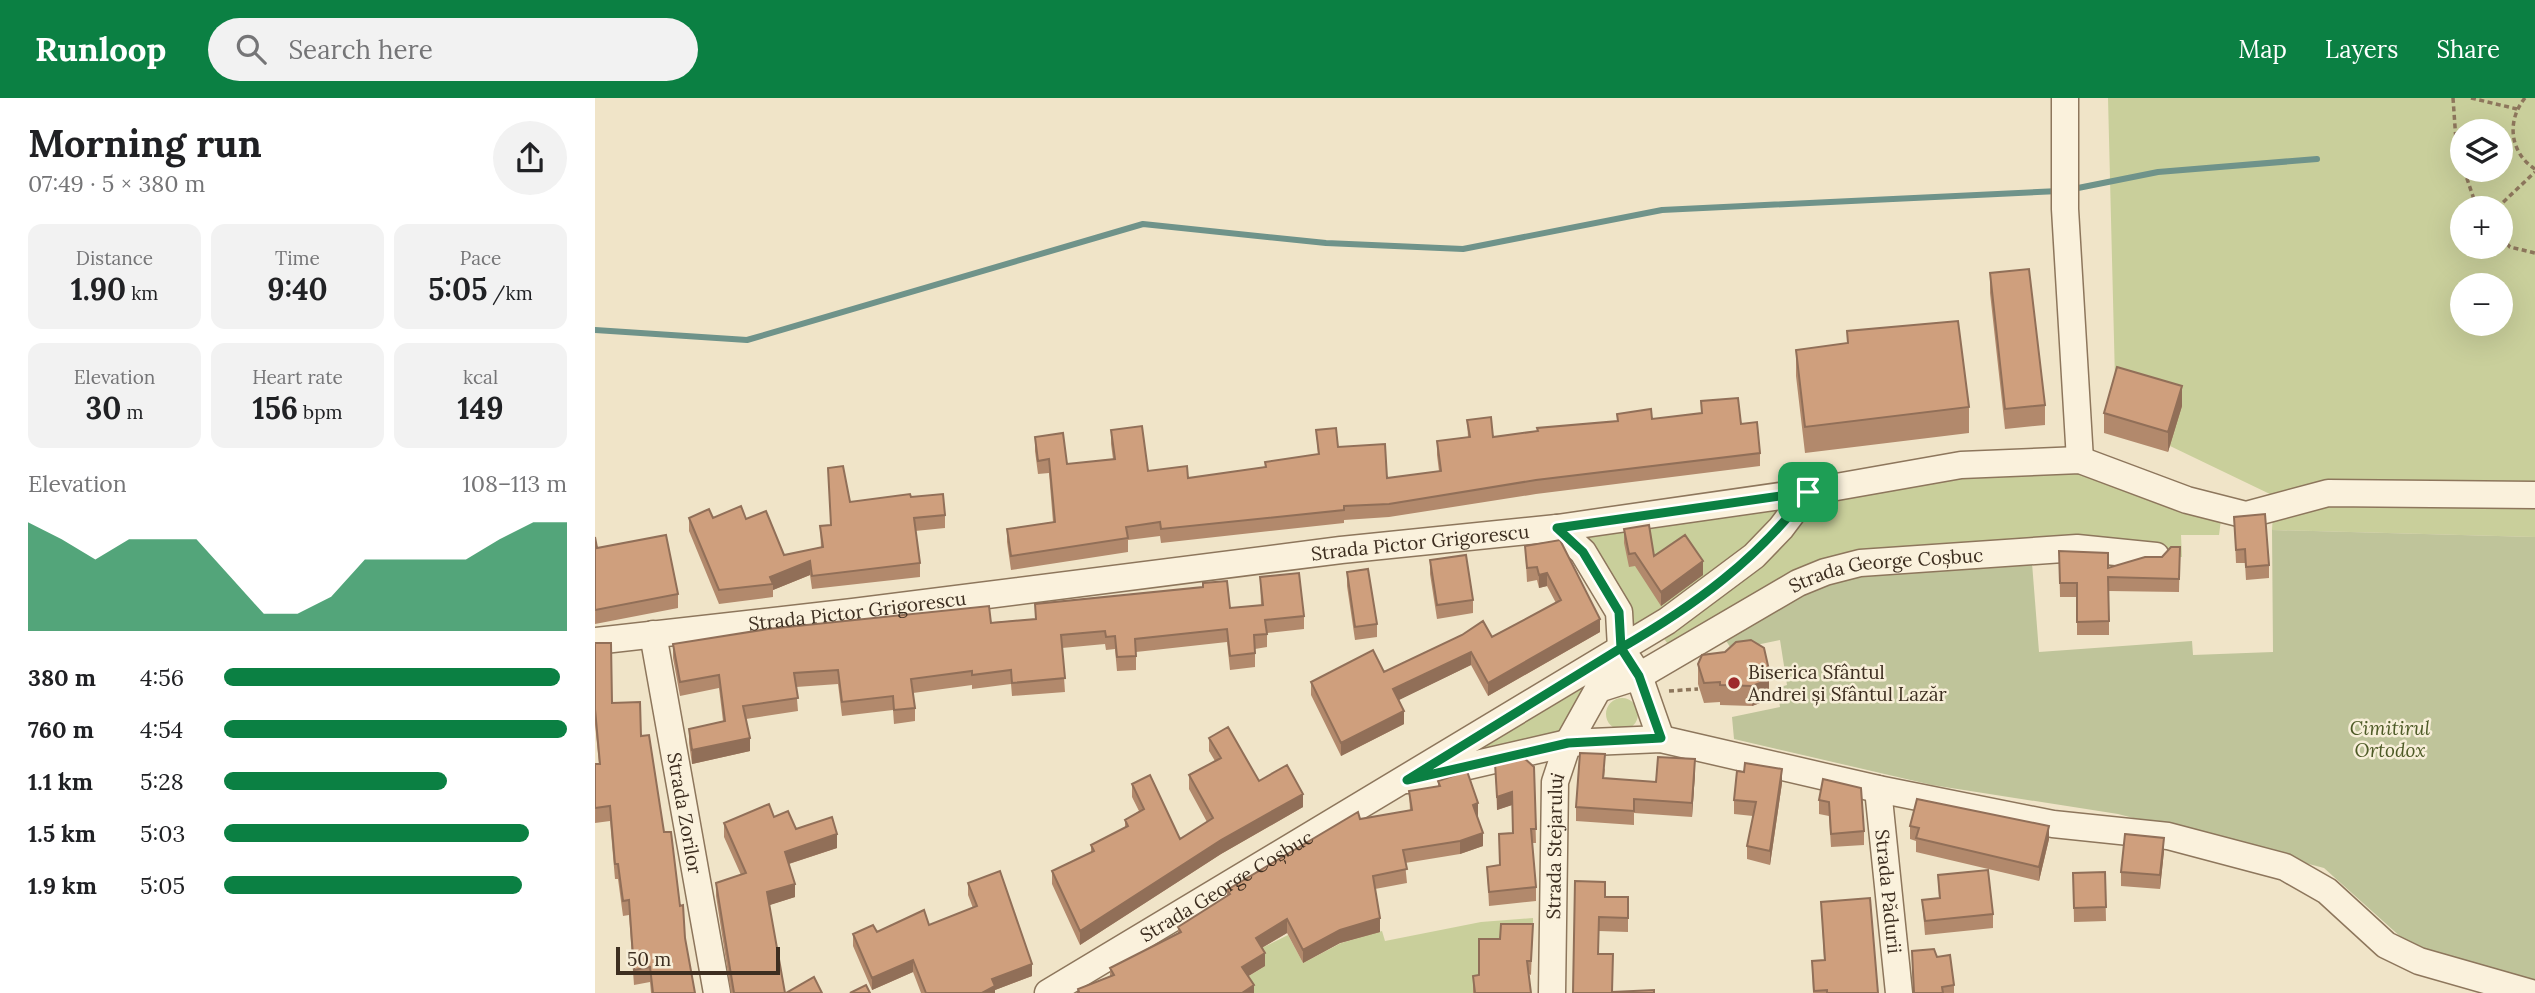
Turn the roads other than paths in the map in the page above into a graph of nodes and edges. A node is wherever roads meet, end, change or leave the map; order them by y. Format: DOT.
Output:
graph roads {
  1 [pos="2065,98"];
  2 [pos="2080,460"];
  3 [pos="1808,492"];
  4 [pos="2535,495"];
  5 [pos="1557,528"];
  6 [pos="2156,556"];
  7 [pos="653,634"];
  8 [pos="595,640"];
  9 [pos="1621,648"];
  10 [pos="1639,676"];
  11 [pos="1598,689"];
  12 [pos="1661,738"];
  13 [pos="1568,743"];
  14 [pos="1407,780"];
  15 [pos="1878,789"];
  16 [pos="717,993"];
  17 [pos="1048,993"];
  18 [pos="1552,993"];
  19 [pos="1899,993"];
  20 [pos="2531,993"];
  1 -- 2 [label="street"];
  2 -- 3 [label="street, Strada Pictor Grigorescu"];
  2 -- 4 [label="street, Strada Pictor Grigorescu"];
  3 -- 5 [label="street, Strada Pictor Grigorescu"];
  3 -- 9 [label="street, Strada George Coșbuc"];
  5 -- 7 [label="street, Strada Pictor Grigorescu"];
  5 -- 9 [label="street"];
  6 -- 10 [label="street, Strada George Coșbuc"];
  7 -- 8 [label="street, Strada Pictor Grigorescu"];
  7 -- 16 [label="street, Strada Zorilor"];
  9 -- 10 [label="street"];
  9 -- 11 [label="street, Strada Stejarului"];
  9 -- 14 [label="street, Strada George Coșbuc"];
  10 -- 11 [label="street, Strada George Coșbuc"];
  10 -- 12 [label="street"];
  11 -- 13 [label="street, Strada Stejarului"];
  12 -- 13 [label="street, Strada George Coșbuc"];
  12 -- 15 [label="street, Strada George Coșbuc"];
  13 -- 14 [label="street, Strada George Coșbuc"];
  13 -- 18 [label="street, Strada Stejarului"];
  14 -- 17 [label="street, Strada George Coșbuc"];
  15 -- 19 [label="street, Strada Pădurii"];
  15 -- 20 [label="street, Strada George Coșbuc"];
}
